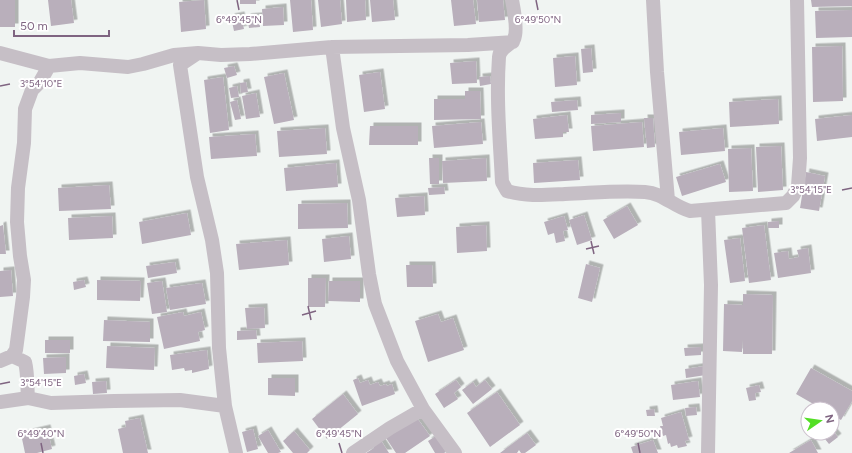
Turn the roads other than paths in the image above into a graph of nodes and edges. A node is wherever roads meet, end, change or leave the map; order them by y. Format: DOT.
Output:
graph roads {
  1 [pos="512,0"];
  2 [pos="653,0"];
  3 [pos="797,0"];
  4 [pos="512,42"];
  5 [pos="332,46"];
  6 [pos="0,53"];
  7 [pos="198,53"];
  8 [pos="49,66"];
  9 [pos="668,200"];
  10 [pos="708,210"];
  11 [pos="6,359"];
  12 [pos="28,398"];
  13 [pos="0,402"];
  14 [pos="225,406"];
  15 [pos="423,409"];
  16 [pos="236,453"];
  17 [pos="353,453"];
  18 [pos="455,453"];
  19 [pos="708,453"];
  1 -- 4 [label="street"];
  2 -- 9 [label="street"];
  3 -- 10 [label="street"];
  4 -- 5 [label="street"];
  4 -- 9 [label="street"];
  5 -- 7 [label="street"];
  5 -- 15 [label="street"];
  6 -- 8 [label="street"];
  7 -- 8 [label="street"];
  7 -- 14 [label="street"];
  8 -- 11 [label="street"];
  9 -- 10 [label="street"];
  10 -- 19 [label="street"];
  11 -- 12 [label="street"];
  12 -- 13 [label="street"];
  12 -- 14 [label="street"];
  14 -- 16 [label="street"];
  15 -- 17 [label="street"];
  15 -- 18 [label="street"];
}
